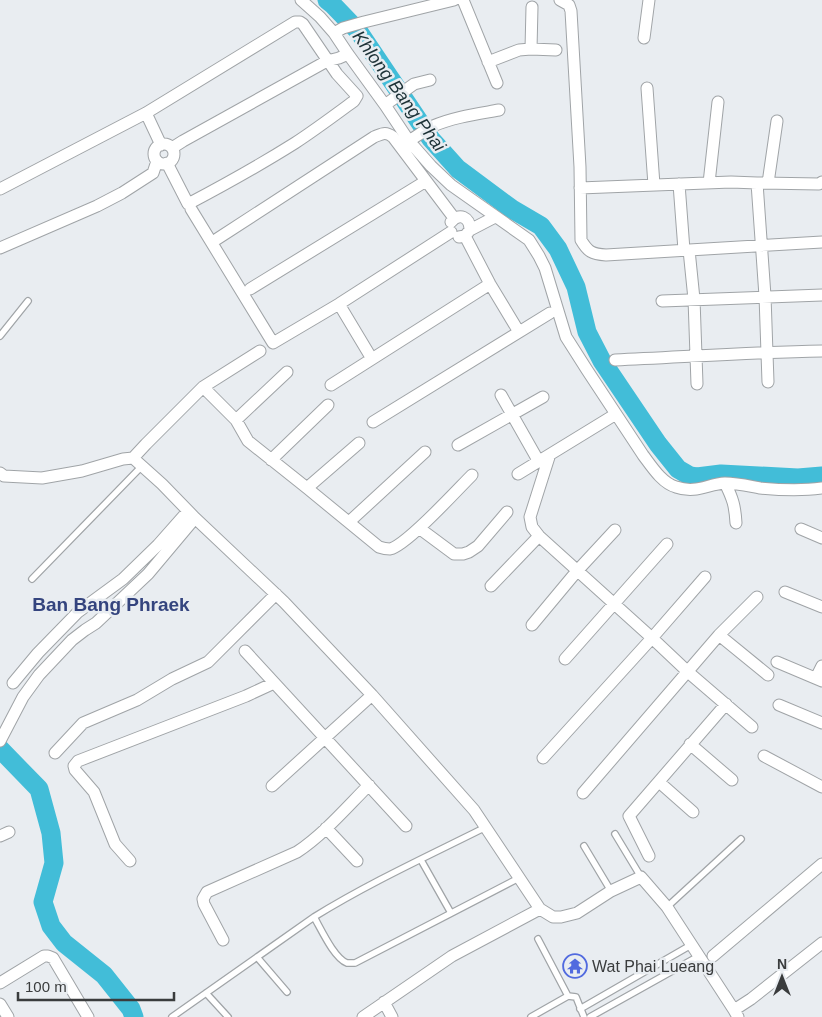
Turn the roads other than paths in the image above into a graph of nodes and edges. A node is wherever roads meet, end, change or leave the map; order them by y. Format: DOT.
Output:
graph roads {
  1 [pos="301,0"];
  2 [pos="454,0"];
  3 [pos="463,0"];
  4 [pos="560,0"];
  5 [pos="649,0"];
  6 [pos="532,7"];
  7 [pos="338,30"];
  8 [pos="644,38"];
  9 [pos="531,49"];
  10 [pos="556,50"];
  11 [pos="348,54"];
  12 [pos="327,61"];
  13 [pos="488,62"];
  14 [pos="430,80"];
  15 [pos="497,83"];
  16 [pos="648,88"];
  17 [pos="390,102"];
  18 [pos="718,102"];
  19 [pos="499,110"];
  20 [pos="146,113"];
  21 [pos="777,121"];
  22 [pos="409,141"];
  23 [pos="166,146"];
  24 [pos="162,162"];
  25 [pos="426,181"];
  26 [pos="822,182"];
  27 [pos="709,183"];
  28 [pos="763,183"];
  29 [pos="679,184"];
  30 [pos="654,185"];
  31 [pos="580,188"];
  32 [pos="0,189"];
  33 [pos="480,207"];
  34 [pos="191,209"];
  35 [pos="495,216"];
  36 [pos="458,218"];
  37 [pos="451,232"];
  38 [pos="468,233"];
  39 [pos="217,239"];
  40 [pos="822,242"];
  41 [pos="762,246"];
  42 [pos="0,248"];
  43 [pos="686,250"];
  44 [pos="490,284"];
  45 [pos="250,289"];
  46 [pos="822,295"];
  47 [pos="765,296"];
  48 [pos="694,299"];
  49 [pos="28,301"];
  50 [pos="662,301"];
  51 [pos="339,304"];
  52 [pos="550,313"];
  53 [pos="519,332"];
  54 [pos="0,336"];
  55 [pos="260,351"];
  56 [pos="822,351"];
  57 [pos="767,352"];
  58 [pos="695,357"];
  59 [pos="372,359"];
  60 [pos="615,360"];
  61 [pos="287,372"];
  62 [pos="768,382"];
  63 [pos="697,384"];
  64 [pos="331,385"];
  65 [pos="203,387"];
  66 [pos="501,395"];
  67 [pos="543,397"];
  68 [pos="328,405"];
  69 [pos="512,414"];
  70 [pos="616,414"];
  71 [pos="236,420"];
  72 [pos="373,422"];
  73 [pos="358,443"];
  74 [pos="458,445"];
  75 [pos="425,452"];
  76 [pos="271,460"];
  77 [pos="544,460"];
  78 [pos="138,462"];
  79 [pos="518,474"];
  80 [pos="472,476"];
  81 [pos="1,478"];
  82 [pos="725,483"];
  83 [pos="307,488"];
  84 [pos="822,488"];
  85 [pos="506,512"];
  86 [pos="192,515"];
  87 [pos="349,522"];
  88 [pos="736,523"];
  89 [pos="419,528"];
  90 [pos="801,529"];
  91 [pos="615,530"];
  92 [pos="539,536"];
  93 [pos="822,538"];
  94 [pos="667,544"];
  95 [pos="577,570"];
  96 [pos="705,577"];
  97 [pos="32,579"];
  98 [pos="491,586"];
  99 [pos="785,592"];
  100 [pos="276,594"];
  101 [pos="757,596"];
  102 [pos="614,604"];
  103 [pos="822,607"];
  104 [pos="532,625"];
  105 [pos="719,635"];
  106 [pos="652,638"];
  107 [pos="245,651"];
  108 [pos="565,658"];
  109 [pos="777,662"];
  110 [pos="822,666"];
  111 [pos="688,672"];
  112 [pos="768,675"];
  113 [pos="819,679"];
  114 [pos="13,683"];
  115 [pos="274,683"];
  116 [pos="372,695"];
  117 [pos="726,704"];
  118 [pos="779,705"];
  119 [pos="822,723"];
  120 [pos="752,727"];
  121 [pos="324,739"];
  122 [pos="0,741"];
  123 [pos="690,744"];
  124 [pos="55,753"];
  125 [pos="764,756"];
  126 [pos="544,758"];
  127 [pos="732,780"];
  128 [pos="659,782"];
  129 [pos="369,785"];
  130 [pos="272,786"];
  131 [pos="822,787"];
  132 [pos="583,793"];
  133 [pos="693,812"];
  134 [pos="406,826"];
  135 [pos="486,827"];
  136 [pos="326,828"];
  137 [pos="615,834"];
  138 [pos="741,839"];
  139 [pos="584,846"];
  140 [pos="648,856"];
  141 [pos="421,860"];
  142 [pos="130,861"];
  143 [pos="357,861"];
  144 [pos="822,864"];
  145 [pos="641,877"];
  146 [pos="519,878"];
  147 [pos="611,891"];
  148 [pos="667,907"];
  149 [pos="540,909"];
  150 [pos="451,913"];
  151 [pos="314,917"];
  152 [pos="538,939"];
  153 [pos="223,940"];
  154 [pos="822,943"];
  155 [pos="692,946"];
  156 [pos="700,956"];
  157 [pos="713,956"];
  158 [pos="257,957"];
  159 [pos="0,983"];
  160 [pos="287,992"];
  161 [pos="206,993"];
  162 [pos="568,996"];
  163 [pos="384,1002"];
  164 [pos="0,1004"];
  165 [pos="580,1009"];
  166 [pos="736,1014"];
  167 [pos="8,1017"];
  168 [pos="88,1017"];
  169 [pos="172,1017"];
  170 [pos="228,1017"];
  171 [pos="363,1017"];
  172 [pos="392,1017"];
  173 [pos="531,1017"];
  174 [pos="584,1017"];
  175 [pos="590,1017"];
  1 -- 7 [label="street"];
  2 -- 7 [label="street"];
  3 -- 13 [label="street"];
  4 -- 31 [label="street"];
  5 -- 8 [label="street"];
  6 -- 9 [label="street"];
  7 -- 11 [label="street"];
  9 -- 10 [label="street"];
  9 -- 13 [label="street"];
  11 -- 12 [label="street"];
  11 -- 17 [label="street"];
  12 -- 20 [label="street"];
  12 -- 23 [label="street"];
  12 -- 24 [label="street"];
  13 -- 15 [label="street"];
  14 -- 17 [label="street"];
  16 -- 30 [label="street"];
  17 -- 22 [label="street"];
  18 -- 27 [label="street"];
  19 -- 22 [label="street"];
  20 -- 23 [label="street"];
  20 -- 32 [label="street"];
  21 -- 28 [label="street"];
  22 -- 33 [label="street"];
  23 -- 24 [label="street"];
  23 -- 24 [label="street"];
  24 -- 42 [label="street"];
  25 -- 36 [label="street"];
  25 -- 39 [label="street"];
  25 -- 45 [label="street"];
  26 -- 28 [label="street"];
  27 -- 28 [label="street"];
  27 -- 29 [label="street"];
  28 -- 41 [label="street"];
  29 -- 30 [label="street"];
  29 -- 43 [label="street"];
  30 -- 31 [label="street"];
  31 -- 43 [label="street"];
  33 -- 35 [label="street"];
  33 -- 36 [label="street"];
  34 -- 51 [label="street"];
  35 -- 38 [label="street"];
  35 -- 70 [label="street"];
  36 -- 37 [label="street"];
  36 -- 38 [label="street"];
  37 -- 38 [label="street"];
  37 -- 51 [label="street"];
  38 -- 44 [label="street"];
  40 -- 41 [label="street"];
  41 -- 43 [label="street"];
  41 -- 47 [label="street"];
  43 -- 48 [label="street"];
  44 -- 53 [label="street"];
  44 -- 59 [label="street"];
  46 -- 47 [label="street"];
  47 -- 48 [label="street"];
  47 -- 57 [label="street"];
  48 -- 50 [label="street"];
  48 -- 58 [label="street"];
  49 -- 54 [label="lane"];
  51 -- 59 [label="street"];
  52 -- 53 [label="street"];
  53 -- 72 [label="street"];
  55 -- 65 [label="street"];
  56 -- 57 [label="street"];
  57 -- 58 [label="street"];
  57 -- 62 [label="street"];
  58 -- 60 [label="street"];
  58 -- 63 [label="street"];
  59 -- 64 [label="street"];
  61 -- 71 [label="street"];
  65 -- 71 [label="street"];
  65 -- 78 [label="street"];
  66 -- 69 [label="street"];
  67 -- 69 [label="street"];
  68 -- 76 [label="street"];
  69 -- 74 [label="street"];
  69 -- 77 [label="street"];
  70 -- 77 [label="street"];
  70 -- 82 [label="street"];
  71 -- 76 [label="street"];
  73 -- 83 [label="street"];
  75 -- 87 [label="street"];
  76 -- 83 [label="street"];
  77 -- 79 [label="street"];
  77 -- 92 [label="street"];
  78 -- 81 [label="street"];
  78 -- 86 [label="street"];
  78 -- 97 [label="lane"];
  80 -- 89 [label="street"];
  82 -- 84 [label="street"];
  82 -- 88 [label="street"];
  83 -- 87 [label="street"];
  85 -- 89 [label="street"];
  86 -- 100 [label="street"];
  86 -- 114 [label="street"];
  86 -- 122 [label="street"];
  87 -- 89 [label="street"];
  90 -- 93 [label="street"];
  91 -- 95 [label="street"];
  92 -- 95 [label="street"];
  92 -- 98 [label="street"];
  94 -- 102 [label="street"];
  95 -- 102 [label="street"];
  95 -- 104 [label="street"];
  96 -- 106 [label="street"];
  99 -- 103 [label="street"];
  100 -- 116 [label="street"];
  100 -- 124 [label="street"];
  101 -- 105 [label="street"];
  102 -- 106 [label="street"];
  102 -- 108 [label="street"];
  105 -- 111 [label="street"];
  105 -- 112 [label="street"];
  106 -- 111 [label="street"];
  106 -- 126 [label="street"];
  107 -- 115 [label="street"];
  109 -- 113 [label="street"];
  110 -- 113 [label="street"];
  111 -- 117 [label="street"];
  111 -- 132 [label="street"];
  115 -- 121 [label="street"];
  115 -- 142 [label="street"];
  116 -- 121 [label="street"];
  116 -- 135 [label="street"];
  117 -- 120 [label="street"];
  117 -- 123 [label="street"];
  118 -- 119 [label="street"];
  121 -- 129 [label="street"];
  121 -- 130 [label="street"];
  123 -- 127 [label="street"];
  123 -- 128 [label="street"];
  125 -- 131 [label="street"];
  128 -- 133 [label="street"];
  128 -- 140 [label="street"];
  129 -- 134 [label="street"];
  129 -- 136 [label="street"];
  135 -- 141 [label="lane"];
  135 -- 146 [label="street"];
  136 -- 143 [label="street"];
  136 -- 153 [label="street"];
  137 -- 145 [label="lane"];
  138 -- 148 [label="lane"];
  139 -- 147 [label="lane"];
  141 -- 150 [label="lane"];
  141 -- 151 [label="lane"];
  144 -- 157 [label="street"];
  145 -- 147 [label="street"];
  145 -- 148 [label="street"];
  146 -- 149 [label="street"];
  146 -- 150 [label="lane"];
  147 -- 149 [label="street"];
  148 -- 155 [label="street"];
  149 -- 163 [label="street"];
  150 -- 151 [label="lane"];
  151 -- 158 [label="lane"];
  152 -- 162 [label="lane"];
  154 -- 166 [label="street"];
  155 -- 156 [label="street"];
  155 -- 165 [label="lane"];
  156 -- 166 [label="street"];
  156 -- 175 [label="lane"];
  158 -- 160 [label="lane"];
  158 -- 161 [label="lane"];
  159 -- 168 [label="street"];
  161 -- 169 [label="lane"];
  161 -- 170 [label="lane"];
  162 -- 165 [label="lane"];
  162 -- 173 [label="lane"];
  163 -- 171 [label="street"];
  163 -- 172 [label="street"];
  164 -- 167 [label="street"];
  165 -- 174 [label="lane"];
}
